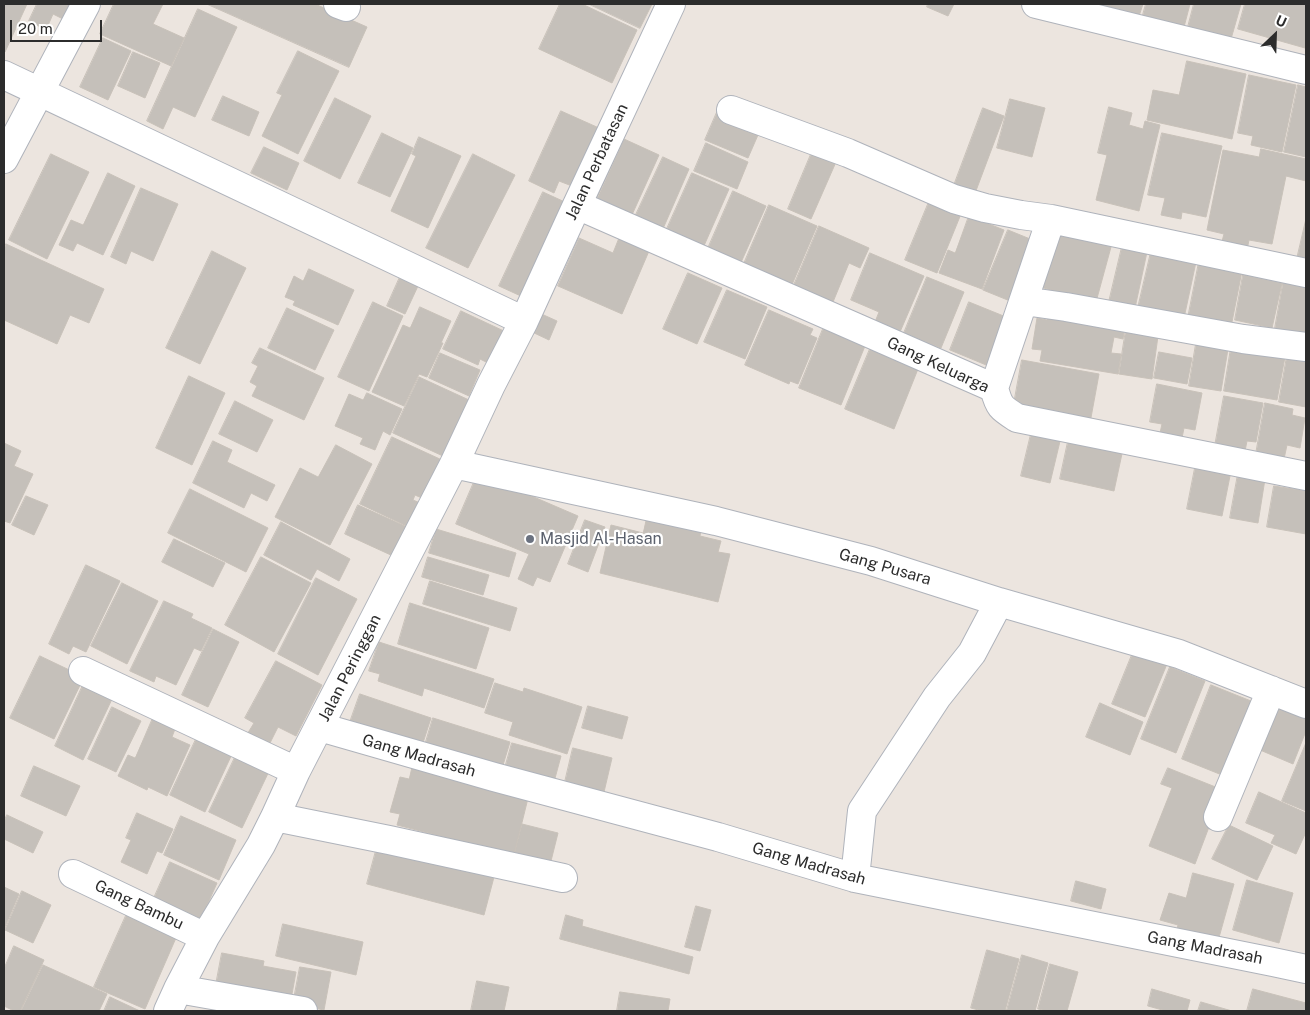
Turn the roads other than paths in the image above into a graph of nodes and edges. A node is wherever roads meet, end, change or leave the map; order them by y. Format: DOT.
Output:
graph roads {
  1 [pos="86,4"];
  2 [pos="671,4"];
  3 [pos="1036,4"];
  4 [pos="1306,70"];
  5 [pos="4,76"];
  6 [pos="39,93"];
  7 [pos="731,110"];
  8 [pos="4,159"];
  9 [pos="577,205"];
  10 [pos="1051,219"];
  11 [pos="1306,273"];
  12 [pos="1024,301"];
  13 [pos="524,321"];
  14 [pos="1306,348"];
  15 [pos="994,388"];
  16 [pos="454,464"];
  17 [pos="1306,476"];
  18 [pos="999,602"];
  19 [pos="83,671"];
  20 [pos="1271,690"];
  21 [pos="1306,704"];
  22 [pos="320,727"];
  23 [pos="296,771"];
  24 [pos="275,817"];
  25 [pos="1218,817"];
  26 [pos="73,874"];
  27 [pos="563,878"];
  28 [pos="855,878"];
  29 [pos="205,936"];
  30 [pos="1306,970"];
  31 [pos="173,1000"];
  32 [pos="303,1011"];
  1 -- 6 [label="street"];
  2 -- 9 [label="street, Jalan Perbatasan"];
  3 -- 4 [label="street"];
  5 -- 6 [label="street"];
  6 -- 8 [label="street"];
  6 -- 13 [label="street"];
  7 -- 10 [label="street"];
  9 -- 13 [label="street, Jalan Perbatasan"];
  9 -- 15 [label="street, Gang Keluarga"];
  10 -- 11 [label="street"];
  10 -- 12 [label="street"];
  12 -- 14 [label="street"];
  12 -- 15 [label="street"];
  13 -- 16 [label="street, Jalan Peringgan"];
  15 -- 17 [label="street, Gang Keluarga"];
  16 -- 18 [label="street, Gang Pusara"];
  16 -- 22 [label="street, Jalan Peringgan"];
  18 -- 20 [label="street, Gang Pusara"];
  18 -- 28 [label="street"];
  19 -- 23 [label="street"];
  20 -- 21 [label="street, Gang Pusara"];
  20 -- 25 [label="street"];
  22 -- 23 [label="street, Jalan Peringgan"];
  22 -- 28 [label="street, Gang Madrasah"];
  23 -- 24 [label="street, Jalan Peringgan"];
  24 -- 27 [label="street"];
  24 -- 29 [label="street, Jalan Peringgan"];
  26 -- 29 [label="street, Gang Bambu"];
  28 -- 30 [label="street, Gang Madrasah"];
  29 -- 31 [label="street, Jalan Peringgan"];
  31 -- 32 [label="street"];
}
